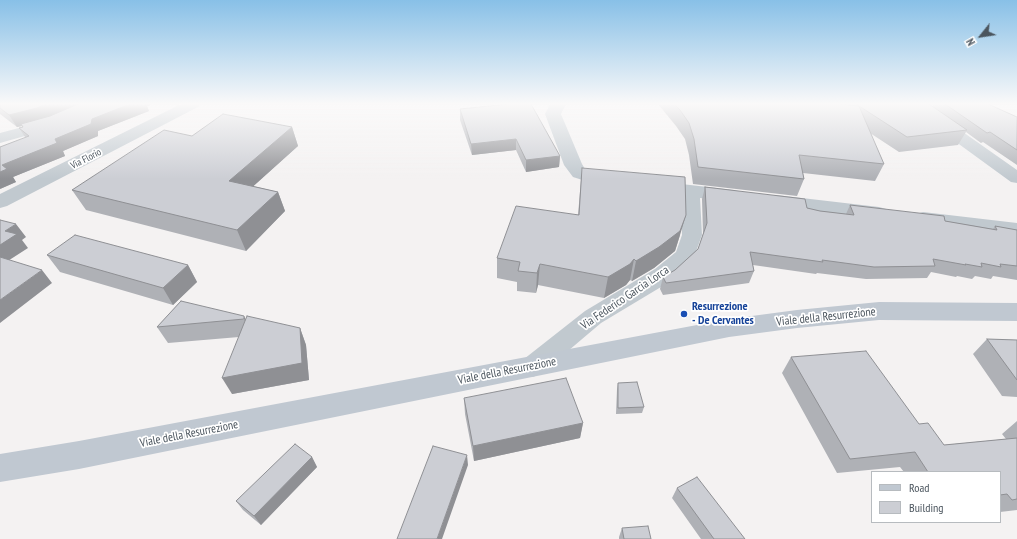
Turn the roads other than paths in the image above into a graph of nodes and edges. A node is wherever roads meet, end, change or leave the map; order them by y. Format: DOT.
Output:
graph roads {
  1 [pos="32,129"];
  2 [pos="144,129"];
  3 [pos="559,129"];
  4 [pos="948,129"];
  5 [pos="0,138"];
  6 [pos="1017,178"];
  7 [pos="690,192"];
  8 [pos="0,202"];
  9 [pos="1017,230"];
  10 [pos="1017,312"];
  11 [pos="533,366"];
  12 [pos="0,468"];
  1 -- 5 [label="street"];
  2 -- 8 [label="street, Via Florio"];
  3 -- 7 [label="street"];
  4 -- 6 [label="street"];
  7 -- 9 [label="street"];
  7 -- 11 [label="street, Via Federico Garcia Lorca"];
  10 -- 11 [label="street, Viale della Resurrezione"];
  11 -- 12 [label="street, Viale della Resurrezione"];
}
